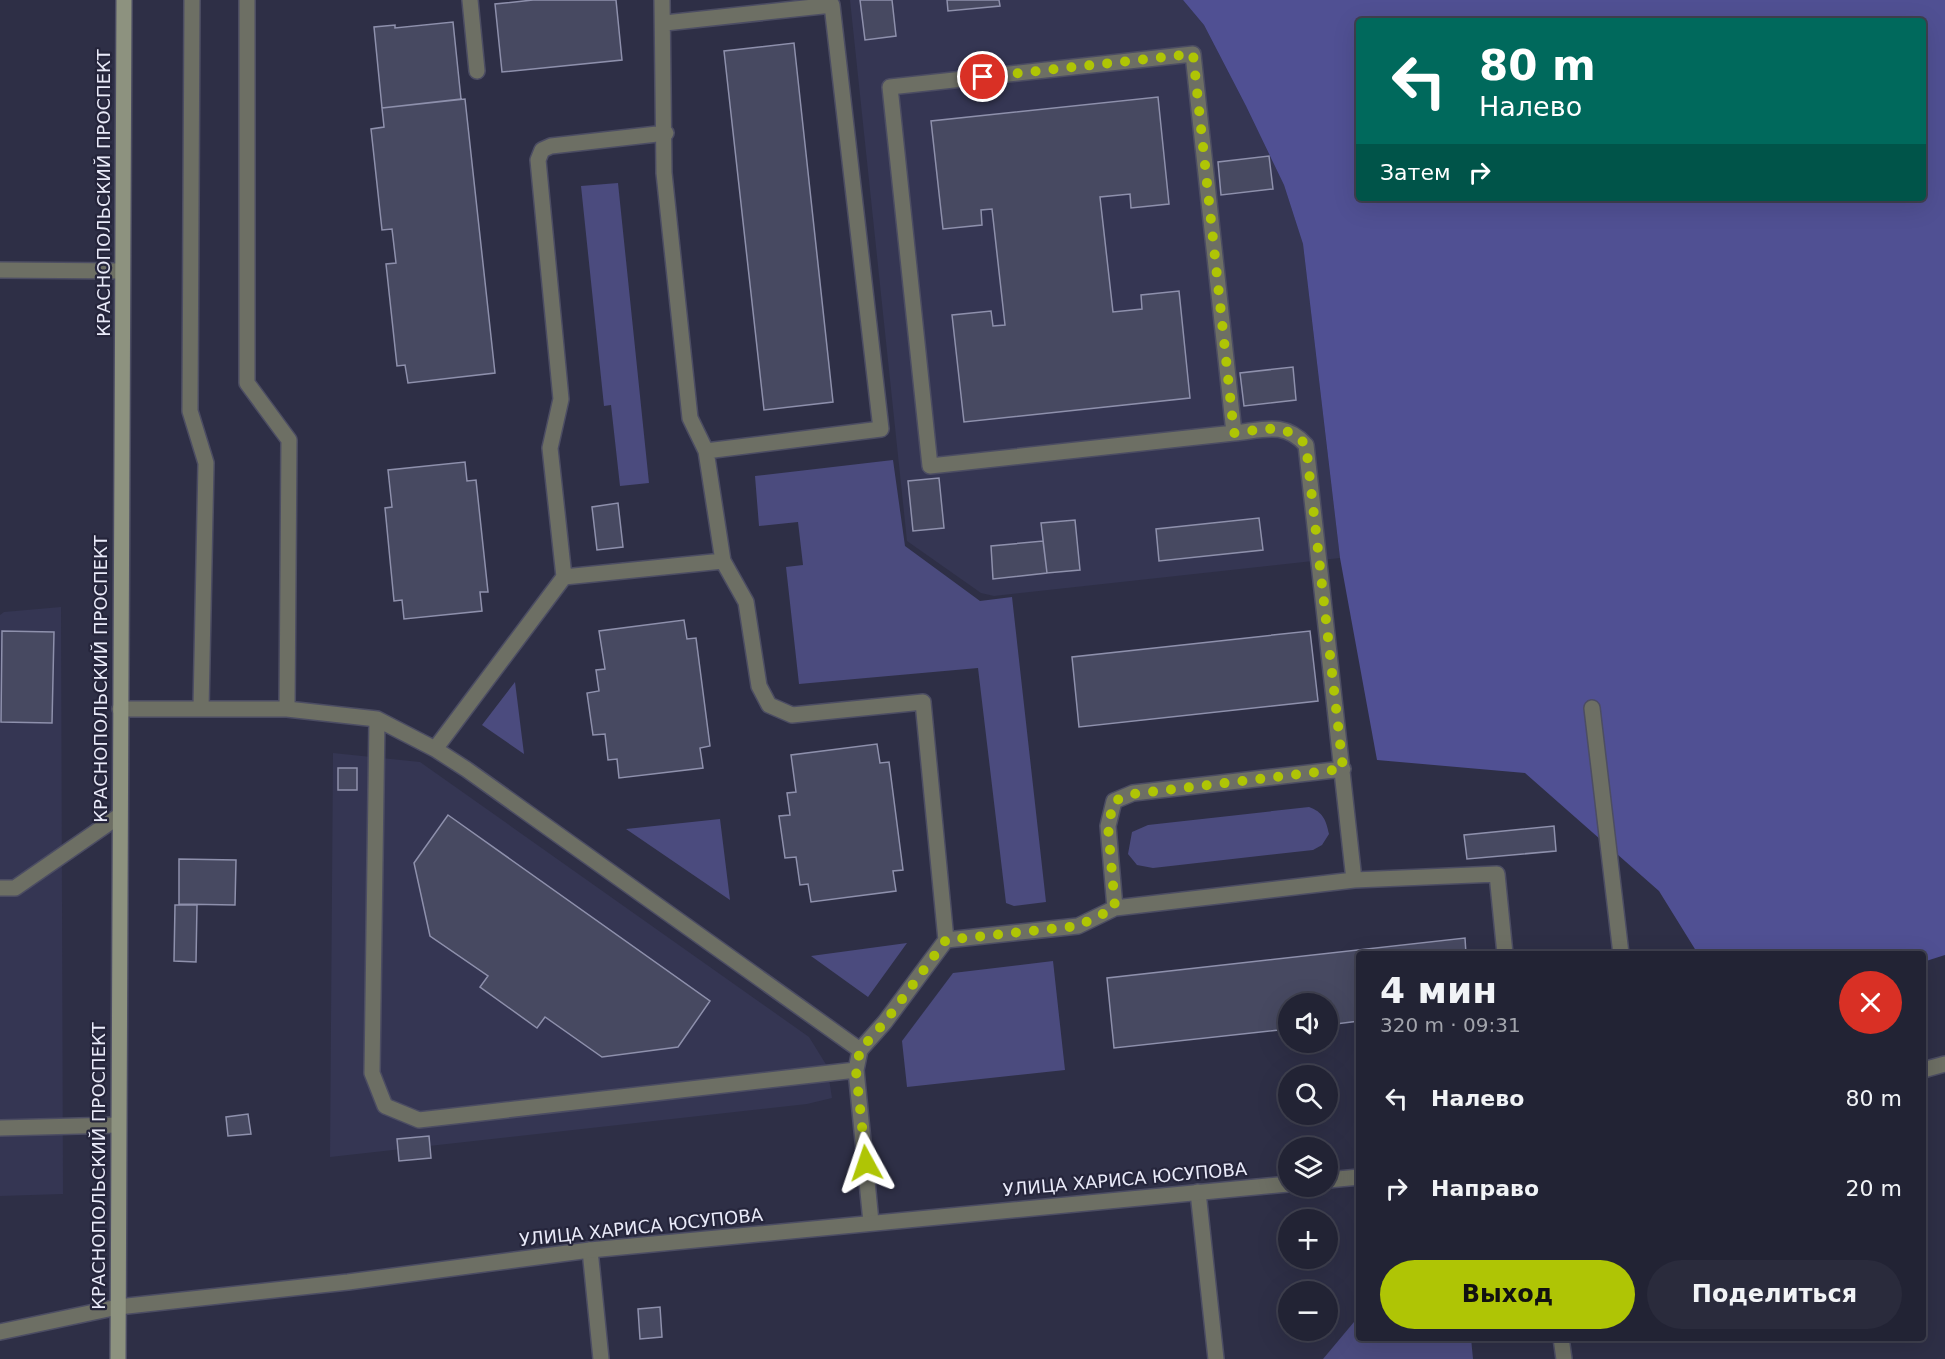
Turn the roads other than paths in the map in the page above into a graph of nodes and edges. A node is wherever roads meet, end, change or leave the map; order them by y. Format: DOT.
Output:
graph roads {
  1 [pos="124,0"];
  2 [pos="192,0"];
  3 [pos="247,0"];
  4 [pos="470,0"];
  5 [pos="662,0"];
  6 [pos="664,23"];
  7 [pos="477,71"];
  8 [pos="666,133"];
  9 [pos="0,270"];
  10 [pos="122,271"];
  11 [pos="1234,433"];
  12 [pos="706,451"];
  13 [pos="723,561"];
  14 [pos="564,577"];
  15 [pos="1592,708"];
  16 [pos="120,709"];
  17 [pos="201,709"];
  18 [pos="286,709"];
  19 [pos="377,719"];
  20 [pos="435,748"];
  21 [pos="1343,769"];
  22 [pos="119,816"];
  23 [pos="1354,880"];
  24 [pos="0,888"];
  25 [pos="1115,908"];
  26 [pos="946,940"];
  27 [pos="1505,951"];
  28 [pos="1621,951"];
  29 [pos="860,1050"];
  30 [pos="1945,1064"];
  31 [pos="1926,1069"];
  32 [pos="856,1071"];
  33 [pos="118,1125"];
  34 [pos="0,1128"];
  35 [pos="1356,1178"];
  36 [pos="1338,1179"];
  37 [pos="1278,1185"];
  38 [pos="1198,1192"];
  39 [pos="871,1222"];
  40 [pos="590,1250"];
  41 [pos="118,1307"];
  42 [pos="0,1332"];
  43 [pos="1561,1341"];
  44 [pos="118,1359"];
  45 [pos="600,1359"];
  46 [pos="1216,1359"];
  47 [pos="1563,1359"];
  1 -- 10 [label="street, КРАСНОПОЛЬСКИЙ ПРОСПЕКТ"];
  2 -- 17 [label="street"];
  3 -- 18 [label="street"];
  4 -- 7 [label="street"];
  5 -- 6 [label="street"];
  6 -- 8 [label="street"];
  6 -- 12 [label="street"];
  8 -- 12 [label="street"];
  8 -- 14 [label="street"];
  9 -- 10 [label="street"];
  10 -- 16 [label="street, КРАСНОПОЛЬСКИЙ ПРОСПЕКТ"];
  11 -- 11 [label="street"];
  11 -- 21 [label="street"];
  12 -- 13 [label="street"];
  13 -- 14 [label="street"];
  13 -- 26 [label="street"];
  14 -- 20 [label="street"];
  15 -- 28 [label="street"];
  16 -- 17 [label="street"];
  16 -- 22 [label="street, КРАСНОПОЛЬСКИЙ ПРОСПЕКТ"];
  17 -- 18 [label="street"];
  18 -- 19 [label="street"];
  19 -- 20 [label="street"];
  19 -- 32 [label="street"];
  20 -- 29 [label="street"];
  21 -- 23 [label="street"];
  21 -- 25 [label="street"];
  22 -- 24 [label="street"];
  22 -- 33 [label="street, КРАСНОПОЛЬСКИЙ ПРОСПЕКТ"];
  23 -- 25 [label="street"];
  23 -- 27 [label="street"];
  25 -- 26 [label="street"];
  26 -- 29 [label="street"];
  29 -- 32 [label="street"];
  30 -- 31 [label="street"];
  32 -- 39 [label="street"];
  33 -- 34 [label="street"];
  33 -- 41 [label="street, КРАСНОПОЛЬСКИЙ ПРОСПЕКТ"];
  35 -- 36 [label="street"];
  37 -- 38 [label="street, УЛИЦА ХАРИСА ЮСУПОВА"];
  38 -- 39 [label="street, УЛИЦА ХАРИСА ЮСУПОВА"];
  38 -- 46 [label="street"];
  39 -- 40 [label="street, УЛИЦА ХАРИСА ЮСУПОВА"];
  40 -- 41 [label="street, УЛИЦА ХАРИСА ЮСУПОВА"];
  40 -- 45 [label="street"];
  41 -- 42 [label="street, УЛИЦА ХАРИСА ЮСУПОВА"];
  41 -- 44 [label="street, КРАСНОПОЛЬСКИЙ ПРОСПЕКТ"];
  43 -- 47 [label="street"];
}
